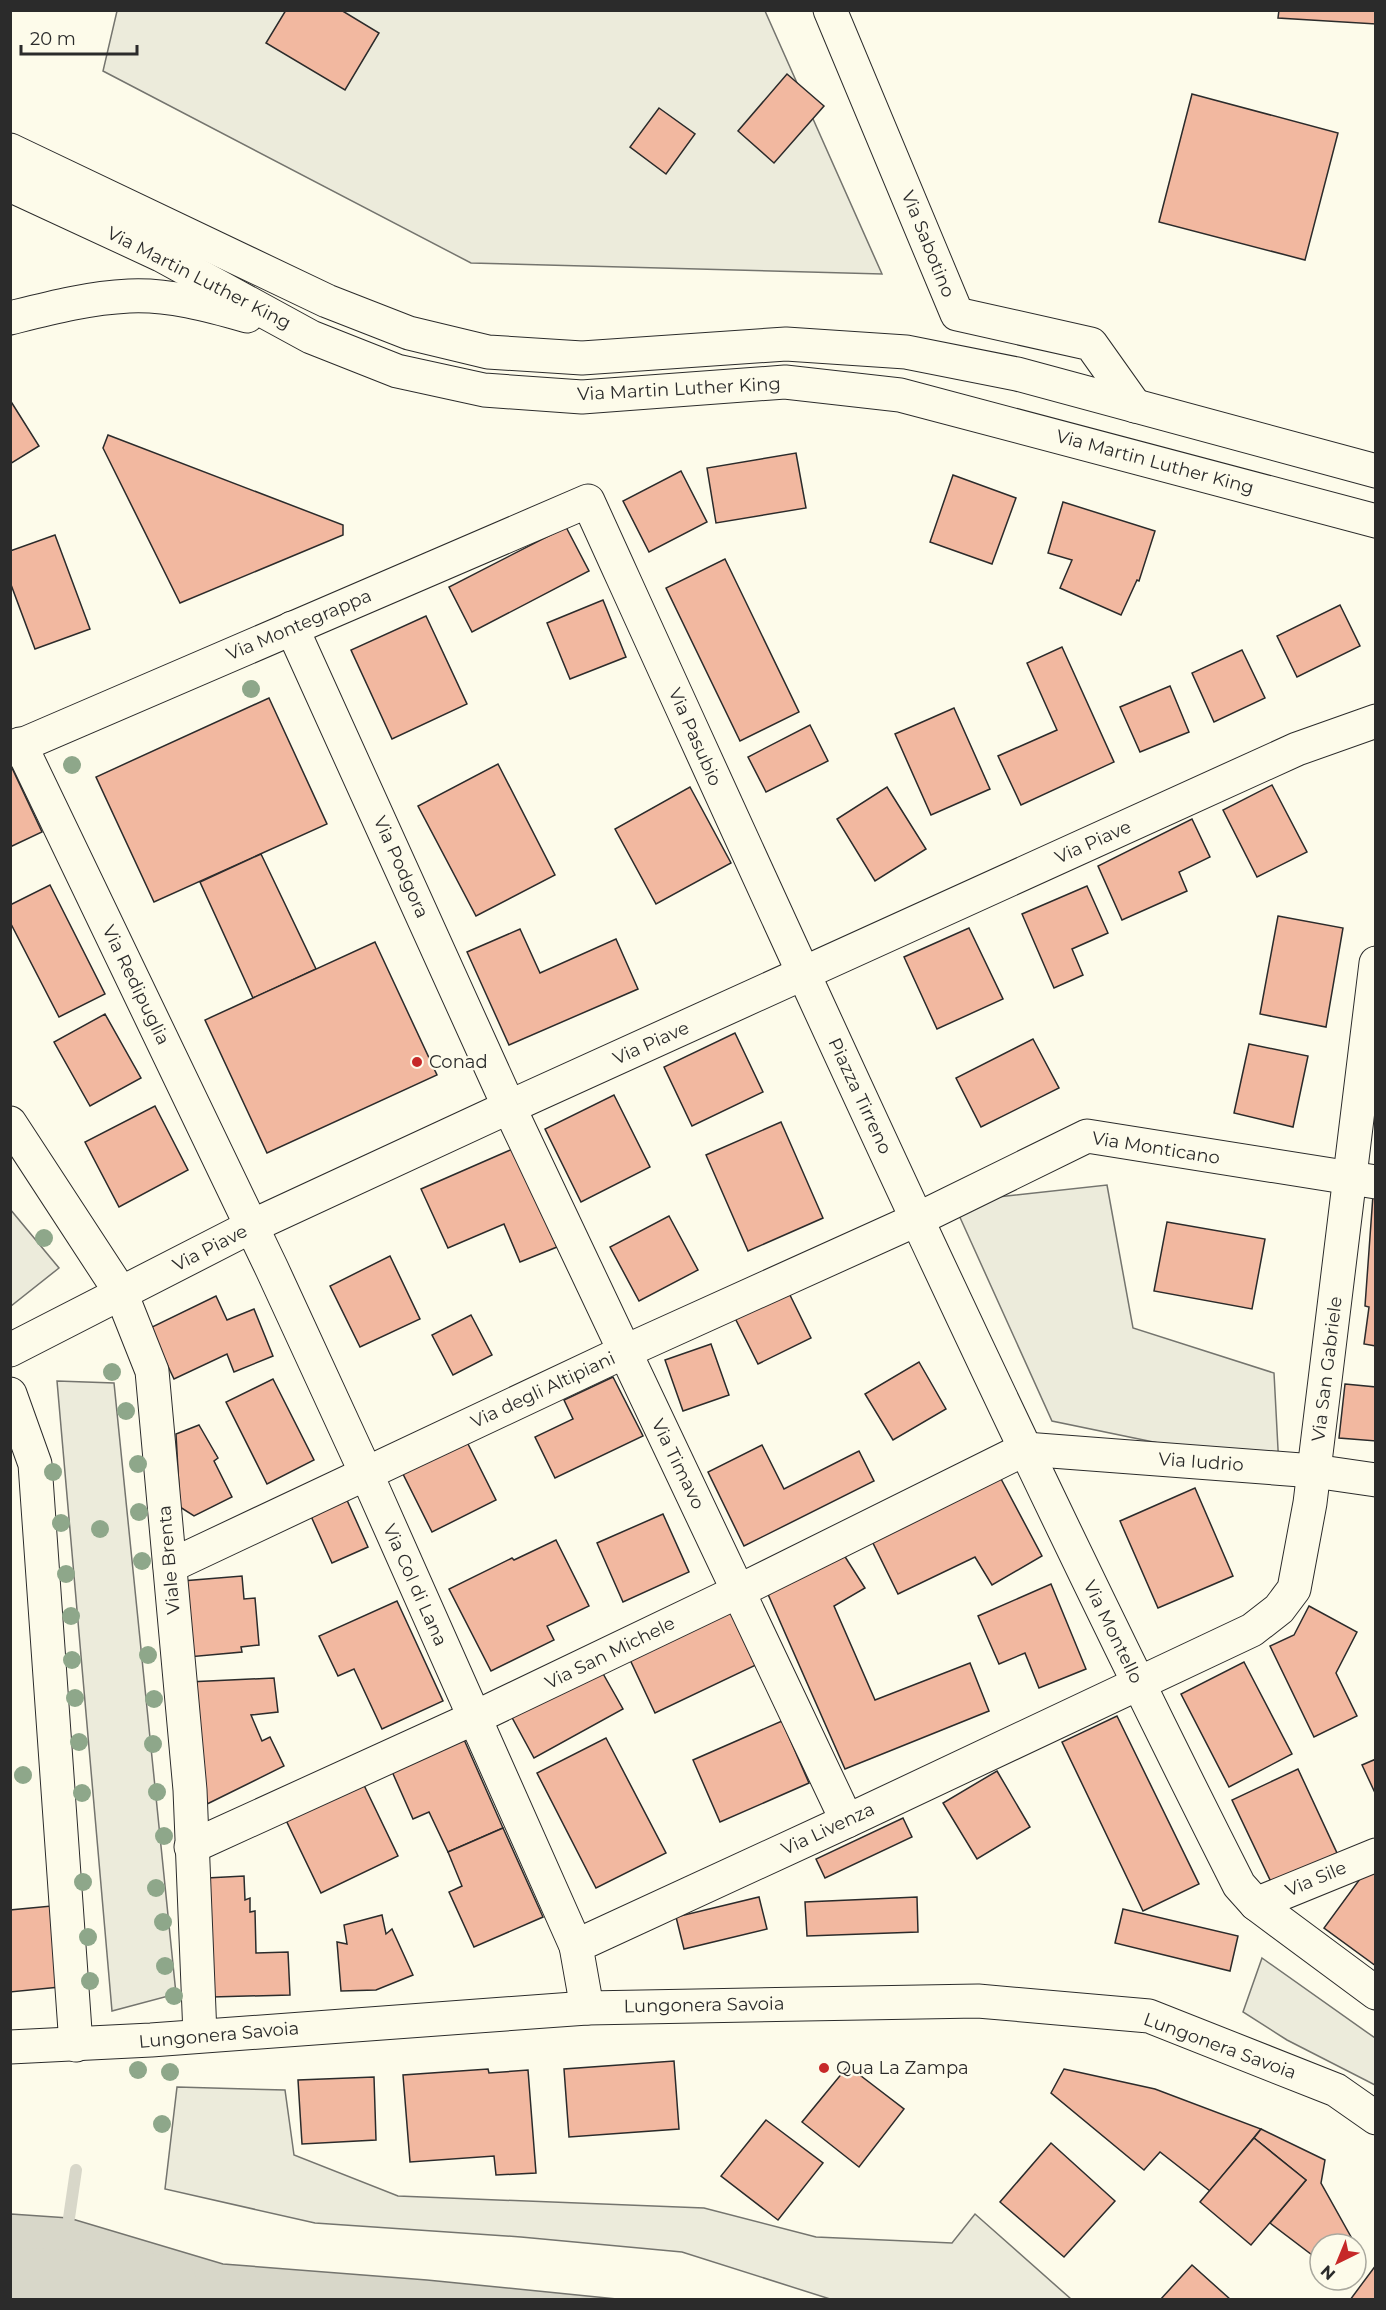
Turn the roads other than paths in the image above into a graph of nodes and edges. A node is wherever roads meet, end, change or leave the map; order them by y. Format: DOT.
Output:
graph roads {
  1 [pos="830,10"];
  2 [pos="10,150"];
  3 [pos="10,185"];
  4 [pos="10,318"];
  5 [pos="311,337"];
  6 [pos="1135,406"];
  7 [pos="1376,471"];
  8 [pos="588,501"];
  9 [pos="1376,520"];
  10 [pos="292,628"];
  11 [pos="1376,701"];
  12 [pos="1376,721"];
  13 [pos="15,747"];
  14 [pos="1297,749"];
  15 [pos="1376,963"];
  16 [pos="803,973"];
  17 [pos="509,1107"];
  18 [pos="10,1123"];
  19 [pos="1363,1181"];
  20 [pos="918,1219"];
  21 [pos="252,1226"];
  22 [pos="121,1293"];
  23 [pos="10,1350"];
  24 [pos="624,1352"];
  25 [pos="10,1394"];
  26 [pos="1025,1449"];
  27 [pos="1314,1471"];
  28 [pos="366,1473"];
  29 [pos="1376,1480"];
  30 [pos="170,1566"];
  31 [pos="739,1591"];
  32 [pos="1137,1683"];
  33 [pos="474,1718"];
  34 [pos="847,1821"];
  35 [pos="191,1846"];
  36 [pos="1376,1855"];
  37 [pos="1256,1904"];
  38 [pos="576,1946"];
  39 [pos="1376,1993"];
  40 [pos="587,2008"];
  41 [pos="200,2035"];
  42 [pos="76,2045"];
  43 [pos="10,2048"];
  44 [pos="1376,2118"];
  1 -- 6 [label="street, Via Sabotino"];
  2 -- 6 [label="street, Via Martin Luther King"];
  3 -- 5 [label="street, Via Martin Luther King"];
  4 -- 5 [label="street"];
  5 -- 9 [label="street, Via Martin Luther King"];
  6 -- 7 [label="street, Via Martin Luther King"];
  8 -- 10 [label="street, Via Montegrappa"];
  8 -- 16 [label="street, Via Pasubio"];
  10 -- 13 [label="street, Via Montegrappa"];
  10 -- 17 [label="street, Via Podgora"];
  11 -- 14 [label="street, Via Piave"];
  12 -- 14 [label="street, Via Piave"];
  13 -- 21 [label="street, Via Redipuglia"];
  14 -- 16 [label="street, Via Piave"];
  15 -- 19 [label="street, Via San Gabriele"];
  16 -- 17 [label="street, Via Piave"];
  16 -- 20 [label="street, Piazza Tirreno"];
  17 -- 21 [label="street, Via Piave"];
  17 -- 24 [label="street, Via Timavo"];
  18 -- 22 [label="street, Viale Brenta"];
  19 -- 20 [label="street, Via Monticano"];
  19 -- 27 [label="street, Via San Gabriele"];
  20 -- 24 [label="street, Via degli Altipiani"];
  20 -- 26 [label="street, Via Montello"];
  21 -- 22 [label="street, Via Piave"];
  21 -- 28 [label="street, Via Col di Lana"];
  22 -- 23 [label="street, Via Piave"];
  22 -- 30 [label="street, Viale Brenta"];
  24 -- 28 [label="street, Via degli Altipiani"];
  24 -- 31 [label="street, Via Timavo"];
  25 -- 42 [label="street"];
  26 -- 27 [label="street, Via Iudrio"];
  26 -- 31 [label="street, Via San Michele"];
  26 -- 32 [label="street, Via Montello"];
  27 -- 29 [label="street, Via Iudrio"];
  27 -- 32 [label="street, Via San Gabriele"];
  28 -- 30 [label="street, Via degli Altipiani"];
  28 -- 33 [label="street, Via Col di Lana"];
  30 -- 35 [label="street, Viale Brenta"];
  31 -- 33 [label="street, Via San Michele"];
  31 -- 34 [label="street, Via Timavo"];
  32 -- 34 [label="street, Via Livenza"];
  32 -- 37 [label="street, Via Montello"];
  33 -- 35 [label="street, Via San Michele"];
  33 -- 38 [label="street, Via Col di Lana"];
  34 -- 38 [label="street, Via Livenza"];
  35 -- 41 [label="street, Viale Brenta"];
  36 -- 37 [label="street, Via Sile"];
  37 -- 39 [label="street, Via Montello"];
  38 -- 40 [label="street"];
  40 -- 41 [label="street, Lungonera Savoia"];
  40 -- 44 [label="street, Lungonera Savoia"];
  41 -- 42 [label="street, Lungonera Savoia"];
  42 -- 43 [label="street, Lungonera Savoia"];
}
